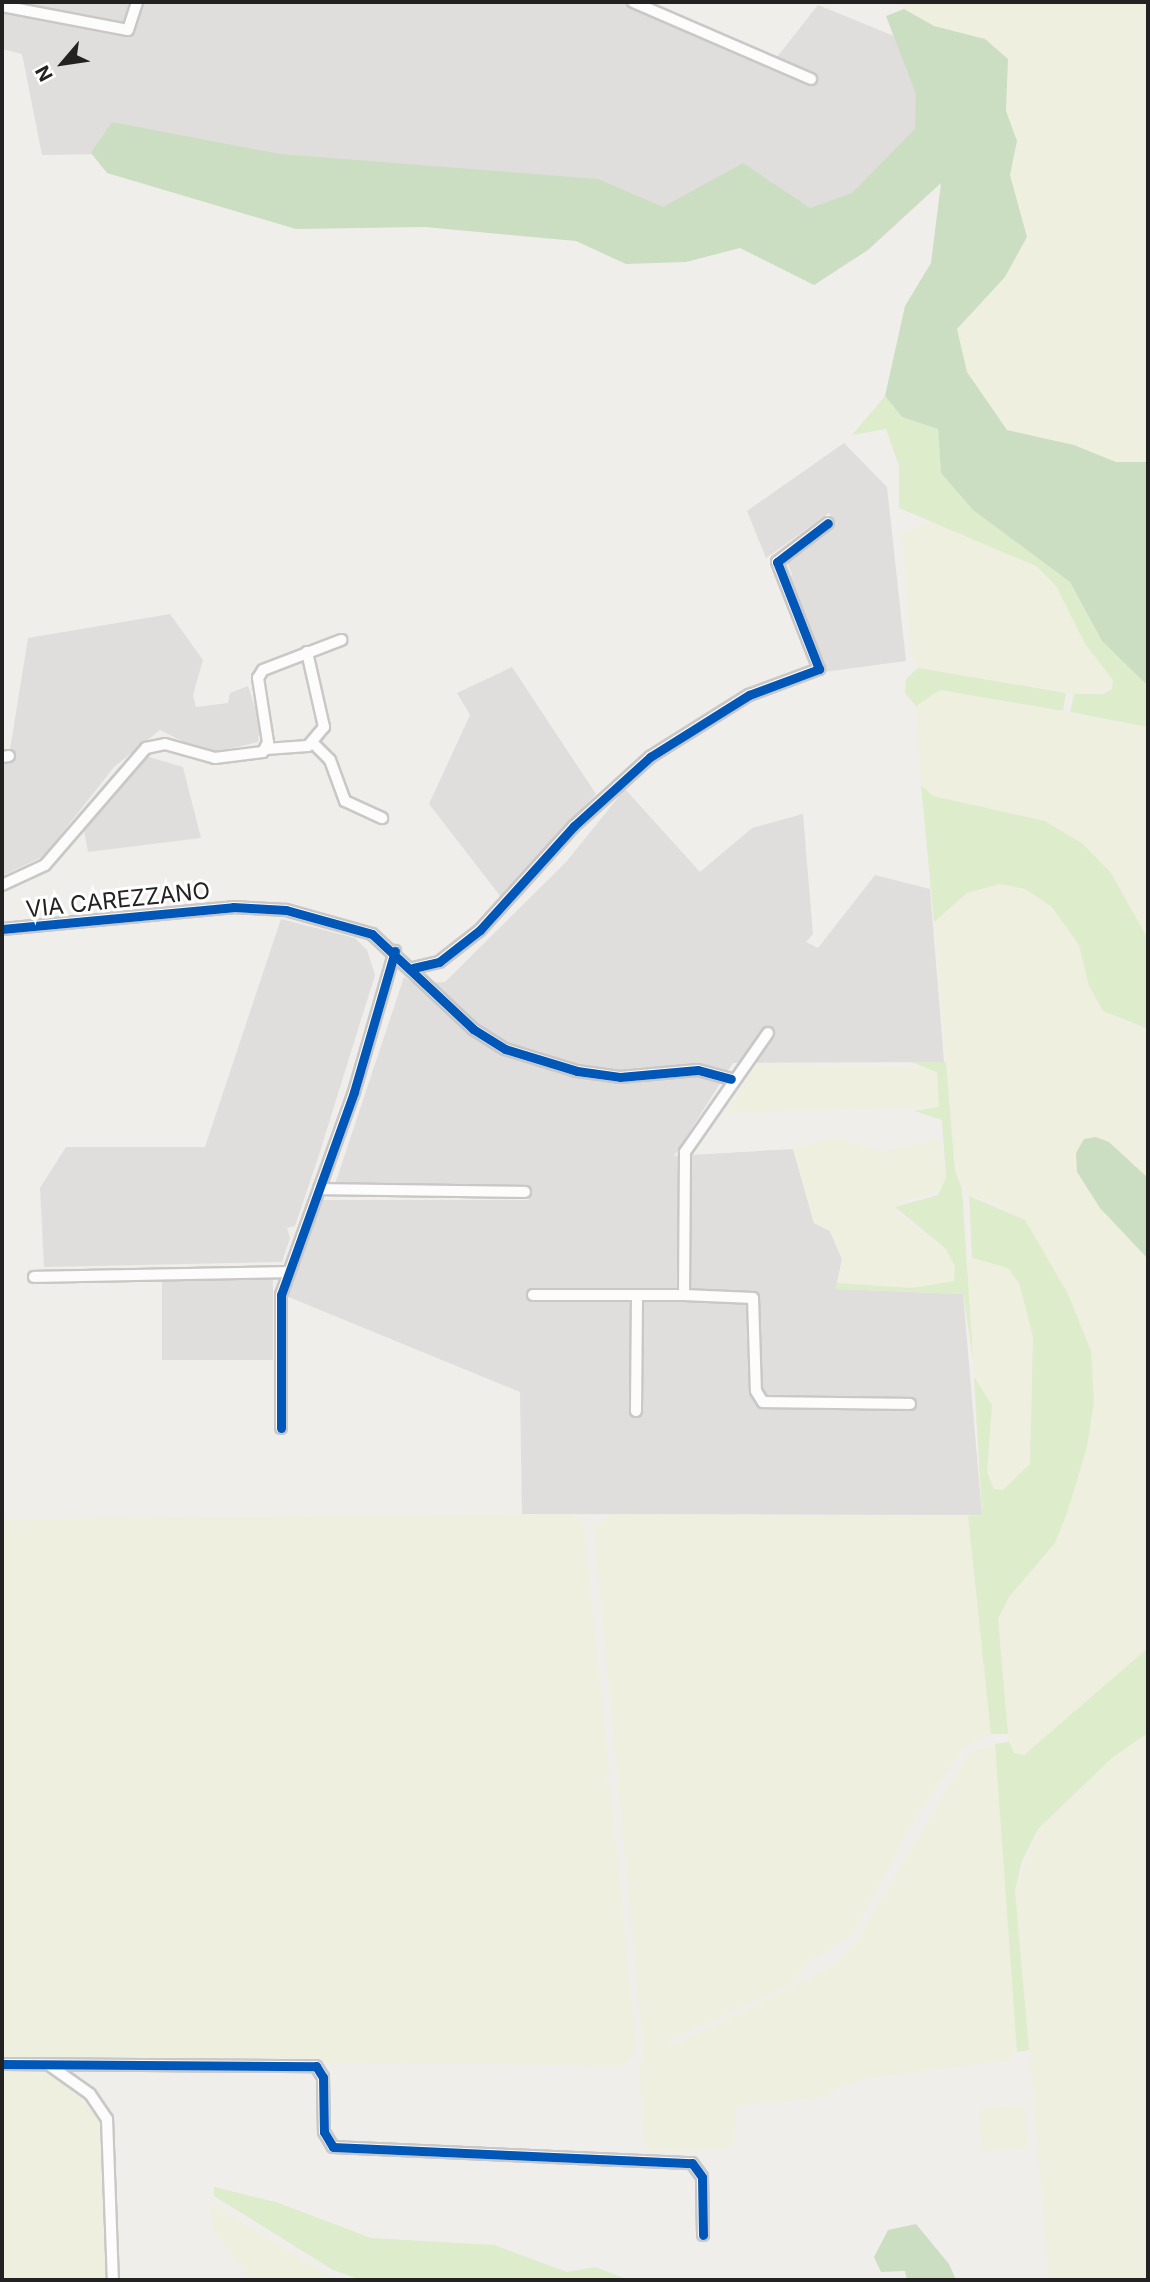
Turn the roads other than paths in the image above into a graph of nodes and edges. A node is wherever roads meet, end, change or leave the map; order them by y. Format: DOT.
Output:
graph roads {
  1 [pos="137,2"];
  2 [pos="634,2"];
  3 [pos="2,6"];
  4 [pos="811,79"];
  5 [pos="828,523"];
  6 [pos="341,640"];
  7 [pos="307,652"];
  8 [pos="313,743"];
  9 [pos="266,749"];
  10 [pos="382,818"];
  11 [pos="2,885"];
  12 [pos="2,929"];
  13 [pos="395,951"];
  14 [pos="413,968"];
  15 [pos="768,1033"];
  16 [pos="731,1079"];
  17 [pos="318,1189"];
  18 [pos="525,1192"];
  19 [pos="288,1272"];
  20 [pos="34,1277"];
  21 [pos="533,1295"];
  22 [pos="637,1295"];
  23 [pos="684,1295"];
  24 [pos="910,1404"];
  25 [pos="636,1411"];
  26 [pos="281,1428"];
  27 [pos="2,2064"];
  28 [pos="49,2064"];
  29 [pos="703,2235"];
  30 [pos="113,2280"];
  1 -- 3 [label="street"];
  2 -- 4 [label="street"];
  5 -- 14 [label="street"];
  6 -- 7 [label="street"];
  7 -- 8 [label="street"];
  7 -- 9 [label="street"];
  8 -- 9 [label="street"];
  8 -- 10 [label="street"];
  9 -- 11 [label="street"];
  12 -- 13 [label="street, VIA CAREZZANO"];
  13 -- 14 [label="street, VIA CAREZZANO"];
  13 -- 17 [label="street"];
  14 -- 16 [label="street, VIA CAREZZANO"];
  15 -- 16 [label="street"];
  16 -- 23 [label="street"];
  17 -- 18 [label="street"];
  17 -- 19 [label="street"];
  19 -- 20 [label="street"];
  19 -- 26 [label="street"];
  21 -- 22 [label="street"];
  22 -- 23 [label="street"];
  22 -- 25 [label="street"];
  23 -- 24 [label="street"];
  27 -- 28 [label="street"];
  28 -- 29 [label="street"];
  28 -- 30 [label="street"];
}
